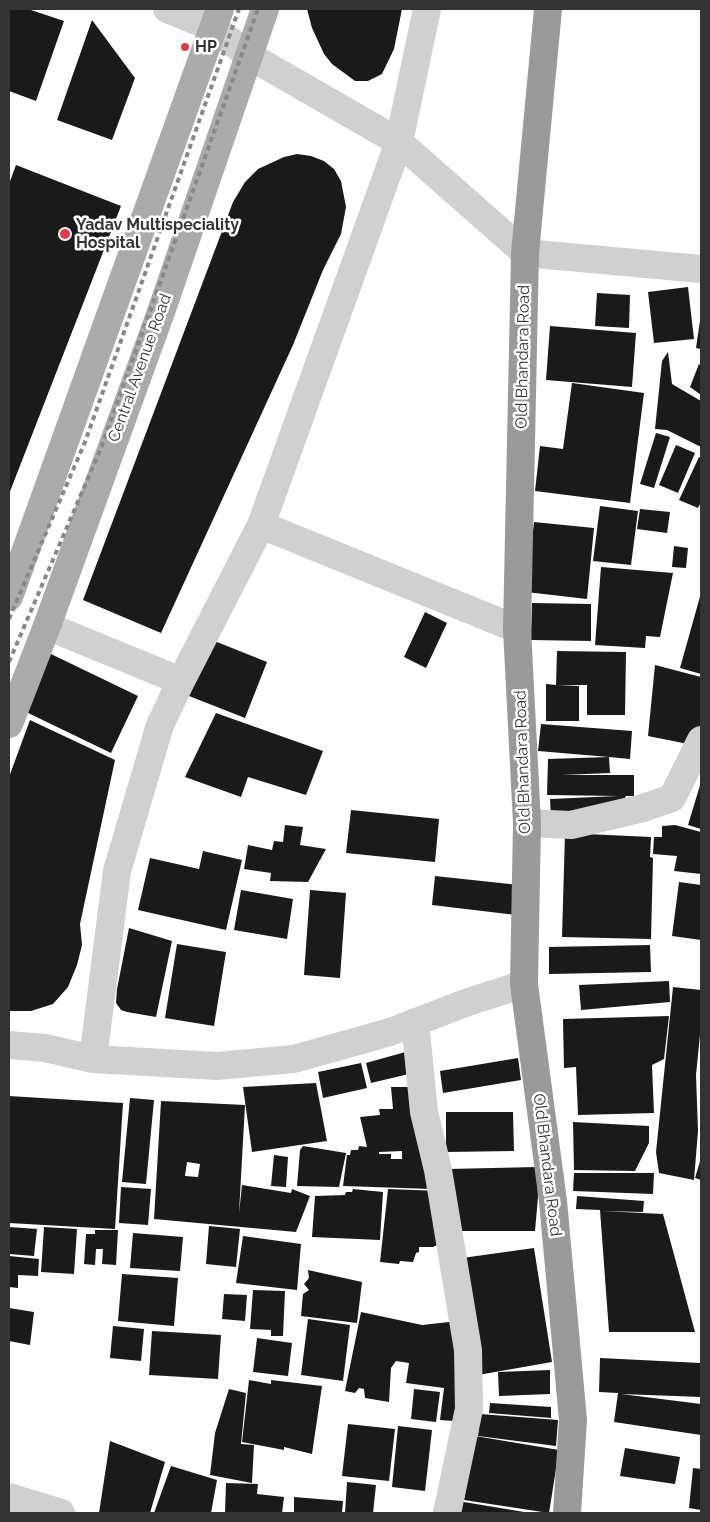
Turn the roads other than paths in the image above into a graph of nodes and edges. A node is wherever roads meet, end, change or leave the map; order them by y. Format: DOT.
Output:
graph roads {
  1 [pos="167,9"];
  2 [pos="265,9"];
  3 [pos="427,9"];
  4 [pos="548,9"];
  5 [pos="217,18"];
  6 [pos="248,55"];
  7 [pos="399,142"];
  8 [pos="525,252"];
  9 [pos="701,269"];
  10 [pos="261,525"];
  11 [pos="9,597"];
  12 [pos="47,626"];
  13 [pos="517,629"];
  14 [pos="181,680"];
  15 [pos="9,724"];
  16 [pos="701,740"];
  17 [pos="527,823"];
  18 [pos="524,984"];
  19 [pos="415,1022"];
  20 [pos="9,1045"];
  21 [pos="93,1059"];
  22 [pos="9,1497"];
  23 [pos="61,1513"];
  24 [pos="447,1513"];
  25 [pos="567,1513"];
  1 -- 5 [label="street"];
  2 -- 6 [label="main road, Central Avenue Road"];
  3 -- 7 [label="street"];
  4 -- 8 [label="highway, Old Bhandara Road"];
  5 -- 6 [label="street"];
  5 -- 11 [label="main road"];
  6 -- 7 [label="street"];
  6 -- 12 [label="main road, Central Avenue Road"];
  7 -- 8 [label="street"];
  7 -- 10 [label="street"];
  8 -- 9 [label="street"];
  8 -- 13 [label="highway, Old Bhandara Road"];
  10 -- 13 [label="street"];
  10 -- 14 [label="street"];
  12 -- 14 [label="street"];
  12 -- 15 [label="main road, Central Avenue Road"];
  13 -- 17 [label="highway, Old Bhandara Road"];
  14 -- 21 [label="street"];
  16 -- 17 [label="street"];
  17 -- 18 [label="highway, Old Bhandara Road"];
  18 -- 19 [label="street"];
  18 -- 25 [label="highway, Old Bhandara Road"];
  19 -- 21 [label="street"];
  19 -- 24 [label="street"];
  20 -- 21 [label="street"];
  22 -- 23 [label="street"];
}
